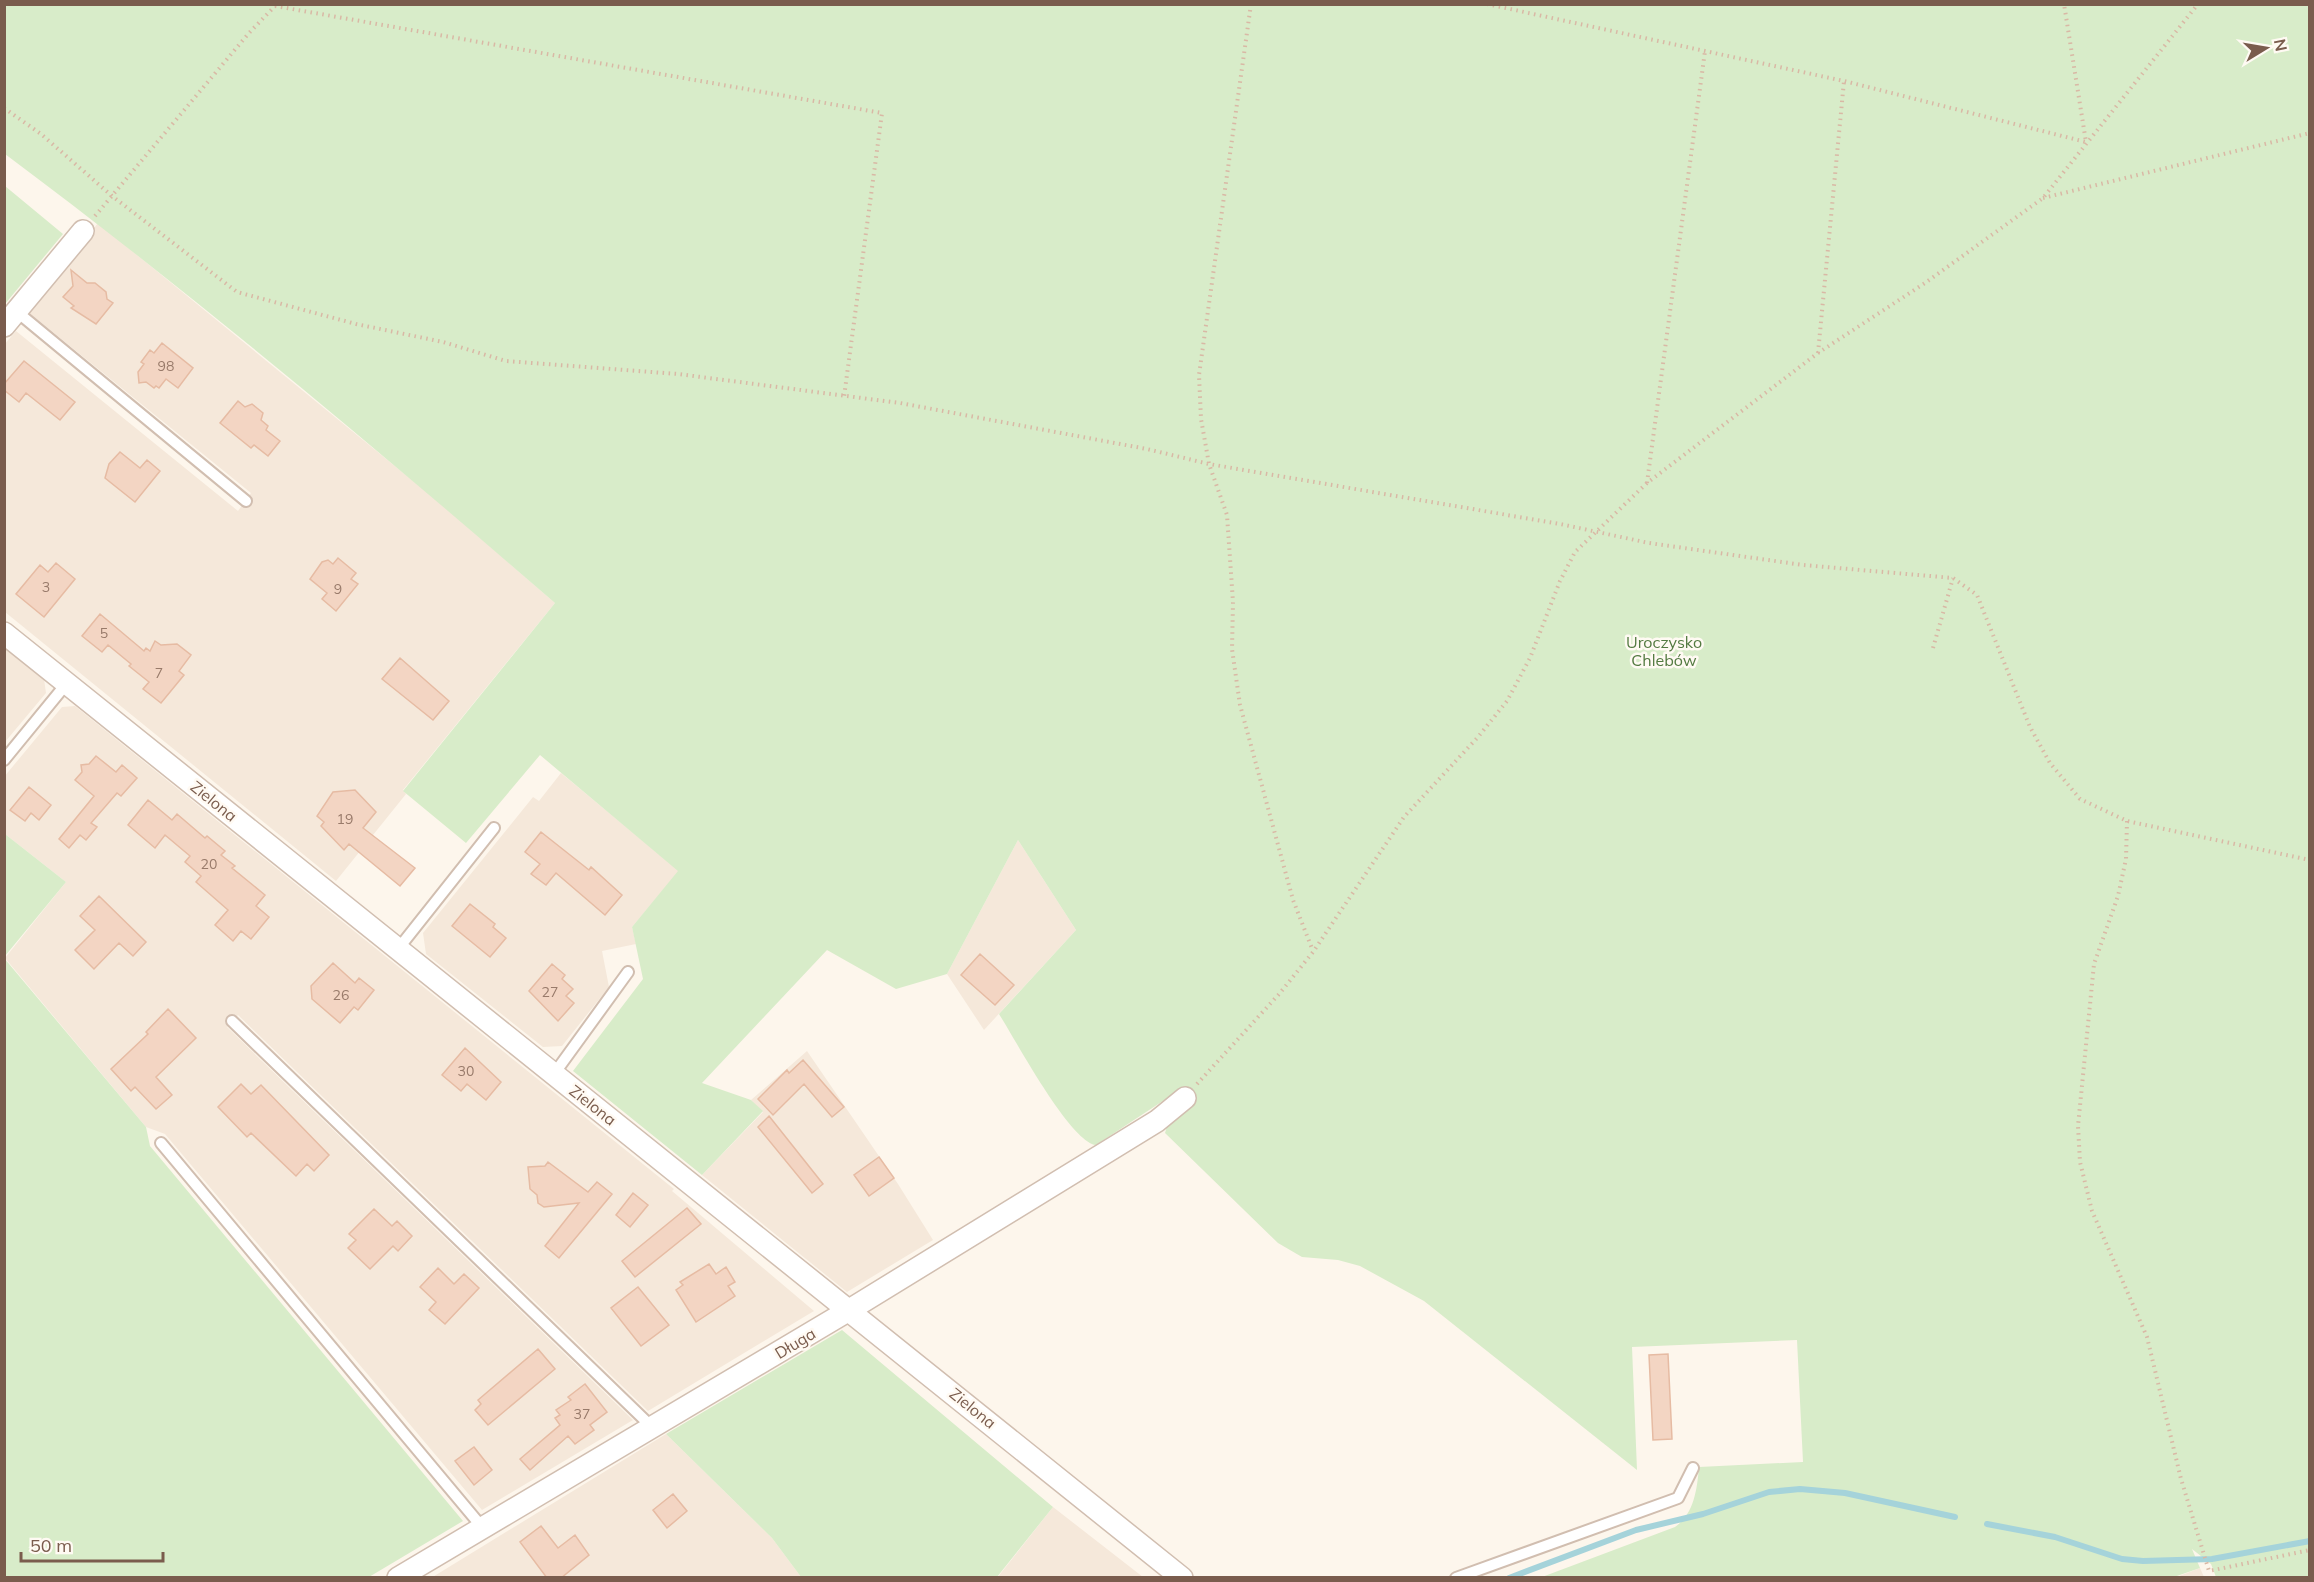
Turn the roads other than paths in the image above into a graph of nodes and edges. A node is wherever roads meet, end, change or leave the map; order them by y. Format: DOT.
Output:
graph roads {
  1 [pos="83,231"];
  2 [pos="10,319"];
  3 [pos="246,501"];
  4 [pos="4,633"];
  5 [pos="67,683"];
  6 [pos="4,760"];
  7 [pos="494,828"];
  8 [pos="398,949"];
  9 [pos="628,972"];
  10 [pos="232,1021"];
  11 [pos="554,1074"];
  12 [pos="1185,1098"];
  13 [pos="161,1143"];
  14 [pos="851,1309"];
  15 [pos="652,1427"];
  16 [pos="1693,1468"];
  17 [pos="483,1527"];
  18 [pos="1176,1576"];
  19 [pos="398,1578"];
  20 [pos="1456,1578"];
  1 -- 2 [label="street"];
  2 -- 3 [label="lane"];
  4 -- 5 [label="street, Zielona"];
  5 -- 6 [label="lane"];
  5 -- 8 [label="street, Zielona"];
  7 -- 8 [label="lane"];
  8 -- 11 [label="street, Zielona"];
  9 -- 11 [label="lane"];
  10 -- 15 [label="lane"];
  11 -- 14 [label="street, Zielona"];
  12 -- 14 [label="street, Długa"];
  13 -- 17 [label="lane"];
  14 -- 15 [label="street, Długa"];
  14 -- 18 [label="street, Zielona"];
  15 -- 17 [label="street, Długa"];
  16 -- 20 [label="lane"];
  17 -- 19 [label="street, Długa"];
}
